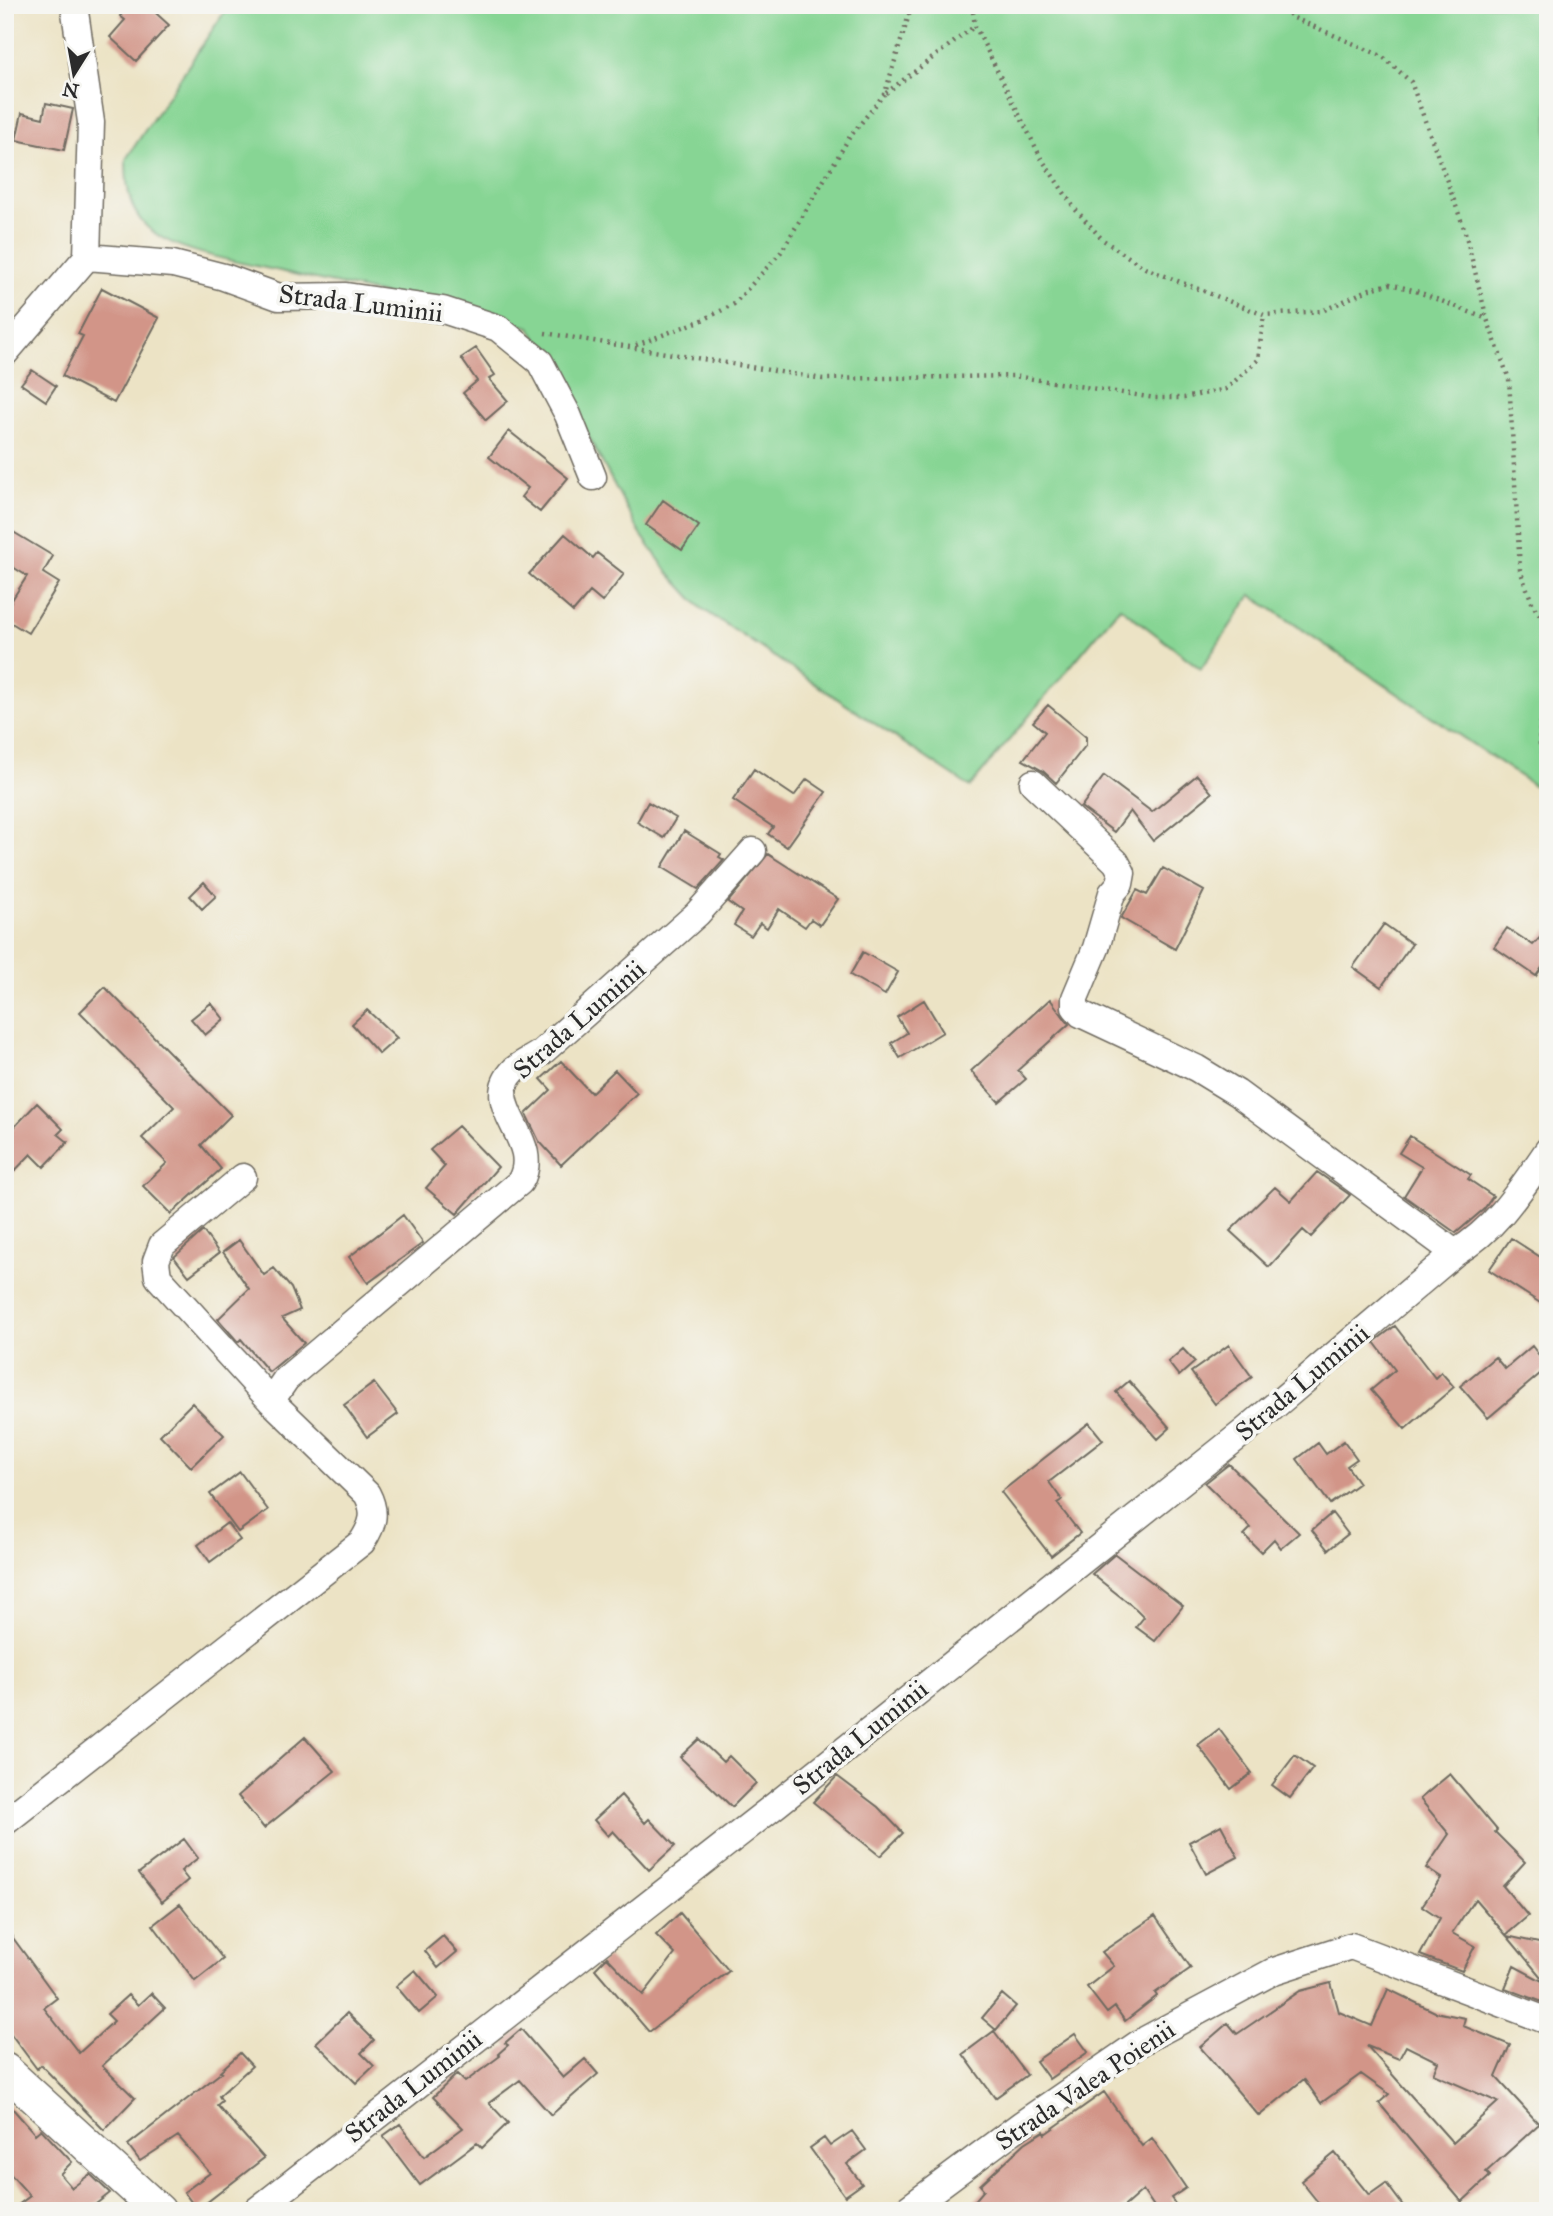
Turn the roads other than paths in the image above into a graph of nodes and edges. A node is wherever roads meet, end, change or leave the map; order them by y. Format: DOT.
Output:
graph roads {
  1 [pos="74,5"];
  2 [pos="87,257"];
  3 [pos="5,353"];
  4 [pos="593,477"];
  5 [pos="1033,783"];
  6 [pos="753,851"];
  7 [pos="1548,1150"];
  8 [pos="243,1177"];
  9 [pos="1455,1252"];
  10 [pos="271,1401"];
  11 [pos="5,1822"];
  12 [pos="1548,2021"];
  13 [pos="5,2070"];
  14 [pos="159,2211"];
  15 [pos="256,2211"];
  16 [pos="905,2211"];
  1 -- 2 [label="street"];
  2 -- 3 [label="street"];
  2 -- 4 [label="street, Strada Luminii"];
  5 -- 9 [label="street"];
  6 -- 10 [label="street, Strada Luminii"];
  7 -- 9 [label="street, Strada Luminii"];
  8 -- 10 [label="street"];
  9 -- 15 [label="street, Strada Luminii"];
  10 -- 11 [label="street"];
  12 -- 16 [label="street, Strada Valea Poienii"];
  13 -- 14 [label="street"];
}
